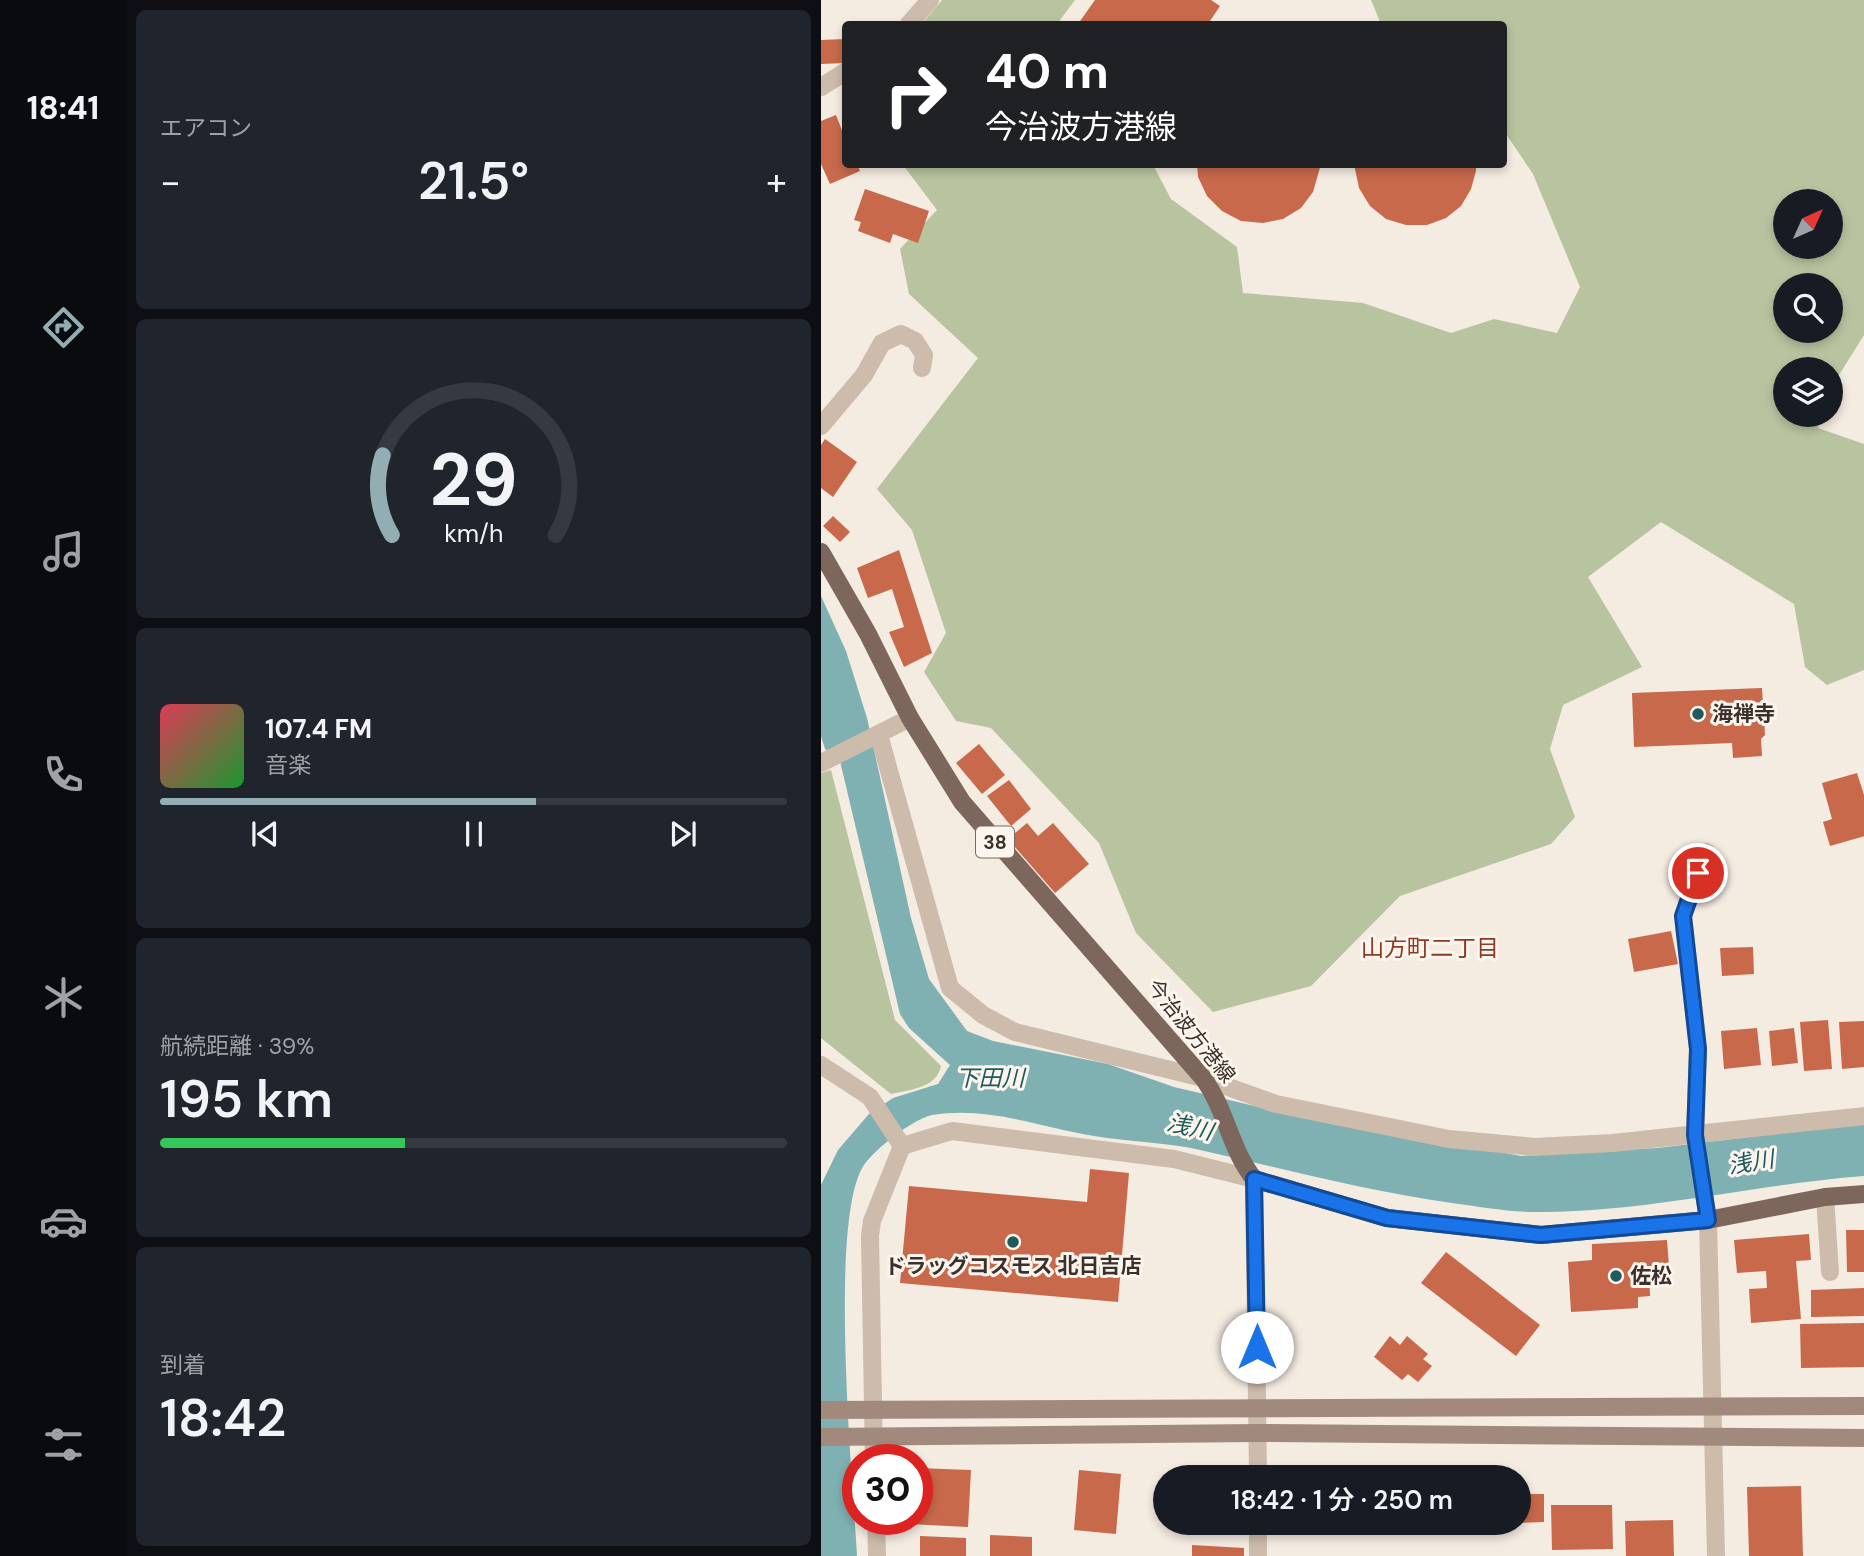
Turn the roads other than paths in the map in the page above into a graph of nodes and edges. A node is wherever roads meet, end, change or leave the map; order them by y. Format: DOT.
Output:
graph roads {
  1 [pos="929,0"];
  2 [pos="912,21"];
  3 [pos="842,74"];
  4 [pos="821,87"];
  5 [pos="922,368"];
  6 [pos="821,426"];
  7 [pos="821,552"];
  8 [pos="910,718"];
  9 [pos="879,735"];
  10 [pos="821,763"];
  11 [pos="1706,852"];
  12 [pos="821,1065"];
  13 [pos="1203,1078"];
  14 [pos="1864,1116"];
  15 [pos="1696,1140"];
  16 [pos="902,1145"];
  17 [pos="1254,1179"];
  18 [pos="1864,1194"];
  19 [pos="1825,1197"];
  20 [pos="1708,1220"];
  21 [pos="1830,1272"];
  22 [pos="1864,1406"];
  23 [pos="1711,1408"];
  24 [pos="1257,1409"];
  25 [pos="821,1410"];
  26 [pos="871,1410"];
  27 [pos="1258,1433"];
  28 [pos="872,1436"];
  29 [pos="821,1437"];
  30 [pos="1712,1437"];
  31 [pos="1864,1438"];
  32 [pos="873,1444"];
  33 [pos="1258,1465"];
  34 [pos="876,1535"];
  35 [pos="1258,1535"];
  36 [pos="877,1556"];
  37 [pos="1258,1556"];
  38 [pos="1716,1556"];
  1 -- 2 [label="street"];
  3 -- 4 [label="street"];
  5 -- 6 [label="street"];
  7 -- 8 [label="main road, 今治波方港線 / 38"];
  8 -- 9 [label="street"];
  8 -- 13 [label="main road, 今治波方港線 / 38"];
  9 -- 10 [label="street"];
  9 -- 13 [label="street"];
  11 -- 15 [label="street"];
  12 -- 16 [label="street"];
  13 -- 15 [label="street"];
  13 -- 17 [label="main road, 今治波方港線 / 38"];
  14 -- 15 [label="street"];
  15 -- 20 [label="street"];
  16 -- 17 [label="street"];
  16 -- 26 [label="street"];
  17 -- 20 [label="main road"];
  17 -- 24 [label="street"];
  18 -- 19 [label="main road"];
  19 -- 20 [label="main road"];
  19 -- 21 [label="street"];
  20 -- 23 [label="street"];
  22 -- 23 [label="street"];
  23 -- 24 [label="street"];
  23 -- 30 [label="street"];
  24 -- 26 [label="street"];
  24 -- 27 [label="street"];
  25 -- 26 [label="street"];
  26 -- 28 [label="street"];
  27 -- 28 [label="street"];
  27 -- 30 [label="street"];
  27 -- 33 [label="street"];
  28 -- 29 [label="street"];
  28 -- 32 [label="street"];
  30 -- 31 [label="street"];
  30 -- 38 [label="street"];
  34 -- 36 [label="street"];
  35 -- 37 [label="street"];
}
